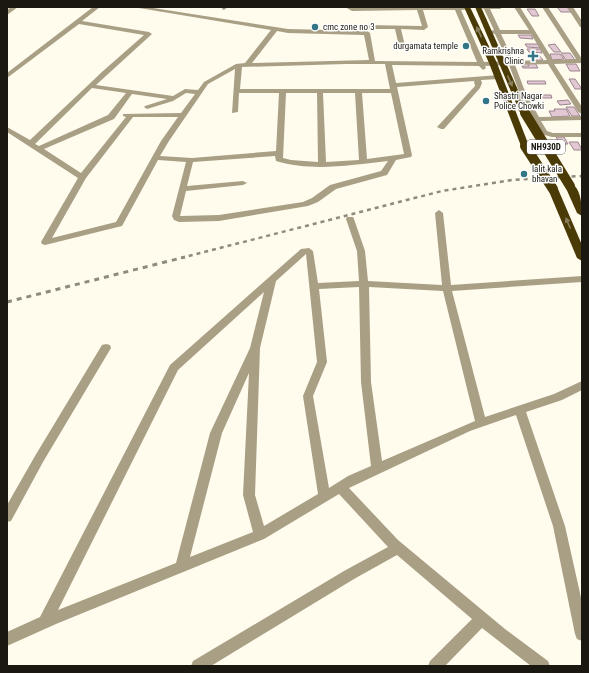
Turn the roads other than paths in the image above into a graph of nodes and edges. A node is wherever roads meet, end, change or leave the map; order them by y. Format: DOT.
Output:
graph roads {
  1 [pos="15,7"];
  2 [pos="97,7"];
  3 [pos="136,7"];
  4 [pos="348,7"];
  5 [pos="478,7"];
  6 [pos="486,7"];
  7 [pos="500,7"];
  8 [pos="517,7"];
  9 [pos="545,7"];
  10 [pos="570,7"];
  11 [pos="396,8"];
  12 [pos="458,8"];
  13 [pos="467,8"];
  14 [pos="362,9"];
  15 [pos="420,9"];
  16 [pos="7,13"];
  17 [pos="364,16"];
  18 [pos="77,22"];
  19 [pos="424,23"];
  20 [pos="582,26"];
  21 [pos="398,28"];
  22 [pos="275,29"];
  23 [pos="366,30"];
  24 [pos="492,32"];
  25 [pos="532,32"];
  26 [pos="402,46"];
  27 [pos="550,61"];
  28 [pos="579,61"];
  29 [pos="372,62"];
  30 [pos="388,62"];
  31 [pos="511,62"];
  32 [pos="498,63"];
  33 [pos="481,64"];
  34 [pos="239,65"];
  35 [pos="247,65"];
  36 [pos="582,69"];
  37 [pos="7,76"];
  38 [pos="499,77"];
  39 [pos="476,78"];
  40 [pos="487,78"];
  41 [pos="90,86"];
  42 [pos="394,88"];
  43 [pos="236,90"];
  44 [pos="131,91"];
  45 [pos="283,91"];
  46 [pos="320,91"];
  47 [pos="358,91"];
  48 [pos="199,92"];
  49 [pos="175,98"];
  50 [pos="147,107"];
  51 [pos="234,112"];
  52 [pos="582,112"];
  53 [pos="113,115"];
  54 [pos="131,115"];
  55 [pos="183,115"];
  56 [pos="582,118"];
  57 [pos="536,119"];
  58 [pos="441,127"];
  59 [pos="7,129"];
  60 [pos="582,135"];
  61 [pos="30,144"];
  62 [pos="38,149"];
  63 [pos="278,153"];
  64 [pos="156,158"];
  65 [pos="394,158"];
  66 [pos="190,160"];
  67 [pos="363,161"];
  68 [pos="322,164"];
  69 [pos="82,177"];
  70 [pos="243,183"];
  71 [pos="183,189"];
  72 [pos="439,213"];
  73 [pos="582,214"];
  74 [pos="350,219"];
  75 [pos="582,258"];
  76 [pos="582,279"];
  77 [pos="272,280"];
  78 [pos="364,284"];
  79 [pos="314,286"];
  80 [pos="447,288"];
  81 [pos="106,348"];
  82 [pos="255,348"];
  83 [pos="581,388"];
  84 [pos="520,410"];
  85 [pos="481,423"];
  86 [pos="377,468"];
  87 [pos="341,487"];
  88 [pos="324,496"];
  89 [pos="7,517"];
  90 [pos="260,535"];
  91 [pos="398,548"];
  92 [pos="181,567"];
  93 [pos="482,619"];
  94 [pos="46,622"];
  95 [pos="582,634"];
  96 [pos="7,639"];
  97 [pos="541,665"];
  98 [pos="198,666"];
  99 [pos="435,666"];
  1 -- 16 [label="street"];
  2 -- 18 [label="street"];
  3 -- 22 [label="street"];
  4 -- 14 [label="street"];
  5 -- 6 [label="street"];
  5 -- 24 [label="highway, NH930D"];
  6 -- 7 [label="street"];
  6 -- 24 [label="street"];
  8 -- 25 [label="street"];
  9 -- 28 [label="street"];
  10 -- 20 [label="street"];
  11 -- 14 [label="street"];
  11 -- 15 [label="street"];
  12 -- 13 [label="street"];
  12 -- 15 [label="street"];
  12 -- 33 [label="street"];
  32 -- 13 [label="highway, NH930D, one-way"];
  14 -- 17 [label="street"];
  15 -- 19 [label="street"];
  18 -- 37 [label="street"];
  18 -- 41 [label="street"];
  19 -- 21 [label="street"];
  19 -- 23 [label="street"];
  21 -- 23 [label="street"];
  21 -- 26 [label="street"];
  22 -- 23 [label="street"];
  22 -- 35 [label="street"];
  23 -- 29 [label="street"];
  24 -- 25 [label="street"];
  24 -- 31 [label="street"];
  24 -- 32 [label="highway, NH930D"];
  25 -- 27 [label="street"];
  27 -- 28 [label="street"];
  27 -- 31 [label="street"];
  27 -- 52 [label="street"];
  28 -- 36 [label="street"];
  29 -- 30 [label="street"];
  29 -- 35 [label="street"];
  30 -- 33 [label="street"];
  30 -- 42 [label="street"];
  31 -- 32 [label="street"];
  31 -- 57 [label="street"];
  32 -- 33 [label="street"];
  32 -- 38 [label="highway, NH930D"];
  32 -- 73 [label="highway, NH930D, one-way, bridge"];
  33 -- 40 [label="street"];
  34 -- 35 [label="street"];
  34 -- 43 [label="street"];
  34 -- 48 [label="street"];
  38 -- 40 [label="street"];
  75 -- 38 [label="highway, NH930D, one-way, bridge"];
  39 -- 40 [label="street"];
  39 -- 42 [label="street"];
  39 -- 58 [label="street"];
  41 -- 44 [label="street"];
  41 -- 61 [label="street"];
  42 -- 47 [label="street"];
  42 -- 65 [label="street"];
  43 -- 45 [label="street"];
  43 -- 51 [label="street"];
  44 -- 49 [label="street"];
  44 -- 53 [label="street"];
  45 -- 46 [label="street"];
  45 -- 63 [label="street"];
  46 -- 47 [label="street"];
  46 -- 68 [label="street"];
  47 -- 67 [label="street"];
  48 -- 49 [label="street"];
  48 -- 55 [label="street"];
  49 -- 50 [label="street"];
  53 -- 54 [label="street"];
  53 -- 62 [label="street"];
  54 -- 55 [label="street"];
  54 -- 69 [label="street"];
  55 -- 64 [label="street"];
  56 -- 57 [label="street"];
  57 -- 60 [label="street"];
  59 -- 61 [label="street"];
  61 -- 62 [label="street"];
  62 -- 69 [label="street"];
  63 -- 66 [label="street"];
  63 -- 68 [label="street"];
  64 -- 66 [label="street"];
  64 -- 69 [label="street"];
  65 -- 67 [label="street"];
  65 -- 71 [label="street"];
  66 -- 71 [label="street"];
  67 -- 68 [label="street"];
  70 -- 71 [label="street"];
  72 -- 80 [label="street"];
  74 -- 78 [label="street"];
  76 -- 80 [label="street"];
  77 -- 79 [label="street"];
  77 -- 82 [label="street"];
  77 -- 94 [label="street"];
  78 -- 79 [label="street"];
  78 -- 80 [label="street"];
  78 -- 86 [label="street"];
  79 -- 88 [label="street"];
  80 -- 85 [label="street"];
  81 -- 89 [label="street"];
  82 -- 90 [label="street"];
  82 -- 92 [label="street"];
  83 -- 84 [label="street"];
  84 -- 85 [label="street"];
  84 -- 95 [label="street"];
  85 -- 86 [label="street"];
  86 -- 87 [label="street"];
  87 -- 88 [label="street"];
  87 -- 91 [label="street"];
  88 -- 90 [label="street"];
  90 -- 92 [label="street"];
  91 -- 93 [label="street"];
  91 -- 98 [label="street"];
  92 -- 94 [label="street"];
  93 -- 97 [label="street"];
  93 -- 99 [label="street"];
  94 -- 96 [label="street"];
}
